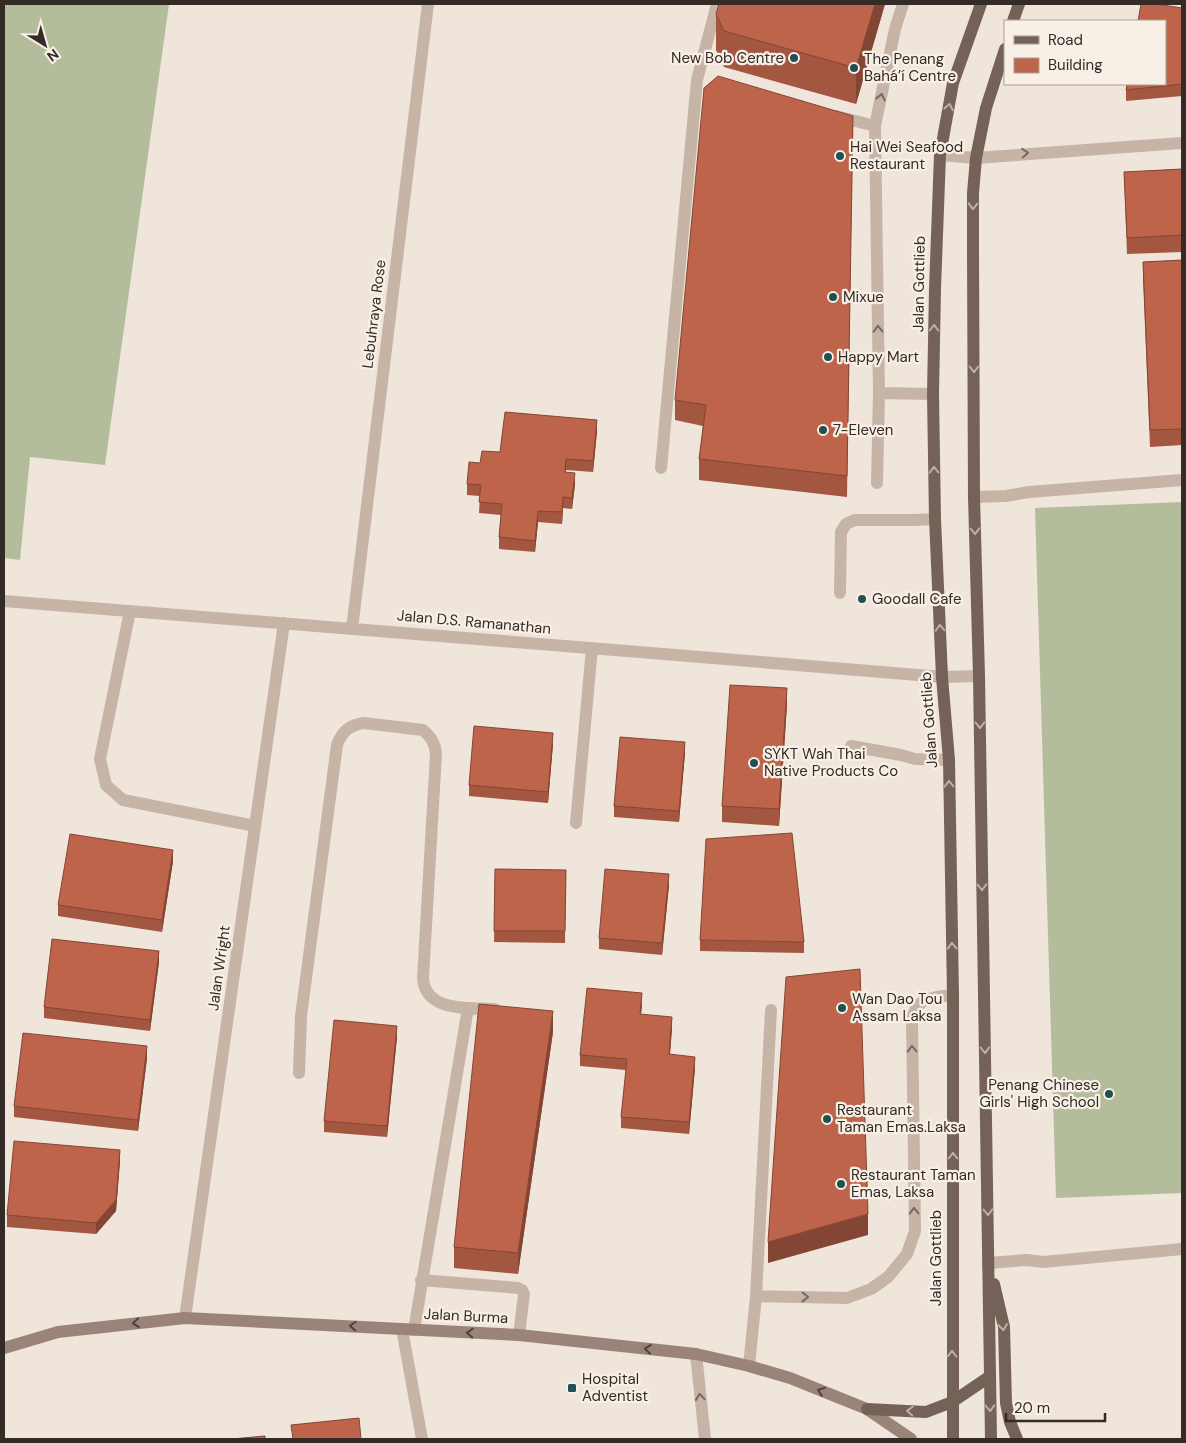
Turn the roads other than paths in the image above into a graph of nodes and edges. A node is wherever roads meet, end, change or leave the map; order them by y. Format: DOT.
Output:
graph roads {
  1 [pos="428,4"];
  2 [pos="717,4"];
  3 [pos="903,4"];
  4 [pos="981,4"];
  5 [pos="1019,4"];
  6 [pos="1013,20"];
  7 [pos="1004,51"];
  8 [pos="828,114"];
  9 [pos="875,126"];
  10 [pos="1182,143"];
  11 [pos="940,155"];
  12 [pos="976,158"];
  13 [pos="879,393"];
  14 [pos="933,394"];
  15 [pos="661,468"];
  16 [pos="1182,480"];
  17 [pos="877,483"];
  18 [pos="974,497"];
  19 [pos="935,519"];
  20 [pos="840,593"];
  21 [pos="4,602"];
  22 [pos="130,611"];
  23 [pos="284,623"];
  24 [pos="352,629"];
  25 [pos="592,648"];
  26 [pos="979,676"];
  27 [pos="942,677"];
  28 [pos="851,746"];
  29 [pos="949,760"];
  30 [pos="576,823"];
  31 [pos="255,826"];
  32 [pos="953,995"];
  33 [pos="468,1008"];
  34 [pos="506,1010"];
  35 [pos="770,1010"];
  36 [pos="299,1073"];
  37 [pos="1182,1249"];
  38 [pos="988,1263"];
  39 [pos="421,1280"];
  40 [pos="756,1296"];
  41 [pos="184,1318"];
  42 [pos="408,1329"];
  43 [pos="519,1335"];
  44 [pos="4,1348"];
  45 [pos="696,1354"];
  46 [pos="749,1366"];
  47 [pos="989,1377"];
  48 [pos="952,1402"];
  49 [pos="867,1409"];
  50 [pos="422,1439"];
  51 [pos="705,1439"];
  52 [pos="911,1439"];
  53 [pos="953,1439"];
  54 [pos="991,1439"];
  55 [pos="1016,1439"];
  1 -- 24 [label="street, Lebuhraya Rose"];
  2 -- 15 [label="street"];
  9 -- 3 [label="street, one-way"];
  11 -- 4 [label="main road, Jalan Gottlieb, one-way"];
  5 -- 6 [label="main road"];
  7 -- 12 [label="main road"];
  8 -- 9 [label="street"];
  13 -- 9 [label="street, one-way"];
  12 -- 10 [label="street, one-way"];
  11 -- 12 [label="street"];
  14 -- 11 [label="main road, Jalan Gottlieb, one-way"];
  12 -- 18 [label="main road, one-way"];
  13 -- 14 [label="street"];
  13 -- 17 [label="street"];
  19 -- 14 [label="main road, Jalan Gottlieb, one-way"];
  16 -- 18 [label="street"];
  18 -- 26 [label="main road, one-way"];
  19 -- 20 [label="street"];
  27 -- 19 [label="main road, Jalan Gottlieb, one-way"];
  21 -- 22 [label="street, Jalan D.S. Ramanathan"];
  22 -- 23 [label="street, Jalan D.S. Ramanathan"];
  22 -- 31 [label="street"];
  23 -- 24 [label="street, Jalan D.S. Ramanathan"];
  23 -- 31 [label="street, Jalan Wright"];
  24 -- 25 [label="street, Jalan D.S. Ramanathan"];
  25 -- 27 [label="street, Jalan D.S. Ramanathan"];
  25 -- 30 [label="street"];
  26 -- 27 [label="street, Jalan D.S. Ramanathan"];
  26 -- 38 [label="main road, one-way"];
  27 -- 29 [label="main road, Jalan Gottlieb"];
  28 -- 29 [label="street"];
  32 -- 29 [label="main road, Jalan Gottlieb, one-way"];
  31 -- 41 [label="street, Jalan Wright"];
  40 -- 32 [label="street, one-way"];
  48 -- 32 [label="main road, Jalan Gottlieb, one-way"];
  33 -- 34 [label="street"];
  33 -- 36 [label="street"];
  33 -- 39 [label="street"];
  35 -- 40 [label="street"];
  37 -- 38 [label="street"];
  38 -- 47 [label="main road"];
  38 -- 55 [label="main road, one-way"];
  39 -- 42 [label="street"];
  39 -- 43 [label="street"];
  40 -- 46 [label="street"];
  42 -- 41 [label="main road, Jalan Burma, one-way"];
  41 -- 44 [label="main road, Jalan Burma, one-way"];
  43 -- 42 [label="main road, Jalan Burma, one-way"];
  42 -- 50 [label="street"];
  45 -- 43 [label="main road, Jalan Burma, one-way"];
  45 -- 46 [label="main road, Jalan Burma"];
  51 -- 45 [label="street, one-way"];
  49 -- 46 [label="main road, Jalan Burma, one-way"];
  47 -- 48 [label="main road"];
  47 -- 54 [label="main road, one-way"];
  48 -- 49 [label="main road, one-way"];
  48 -- 53 [label="main road, Jalan Gottlieb"];
  49 -- 52 [label="main road, Jalan Burma"];
}
